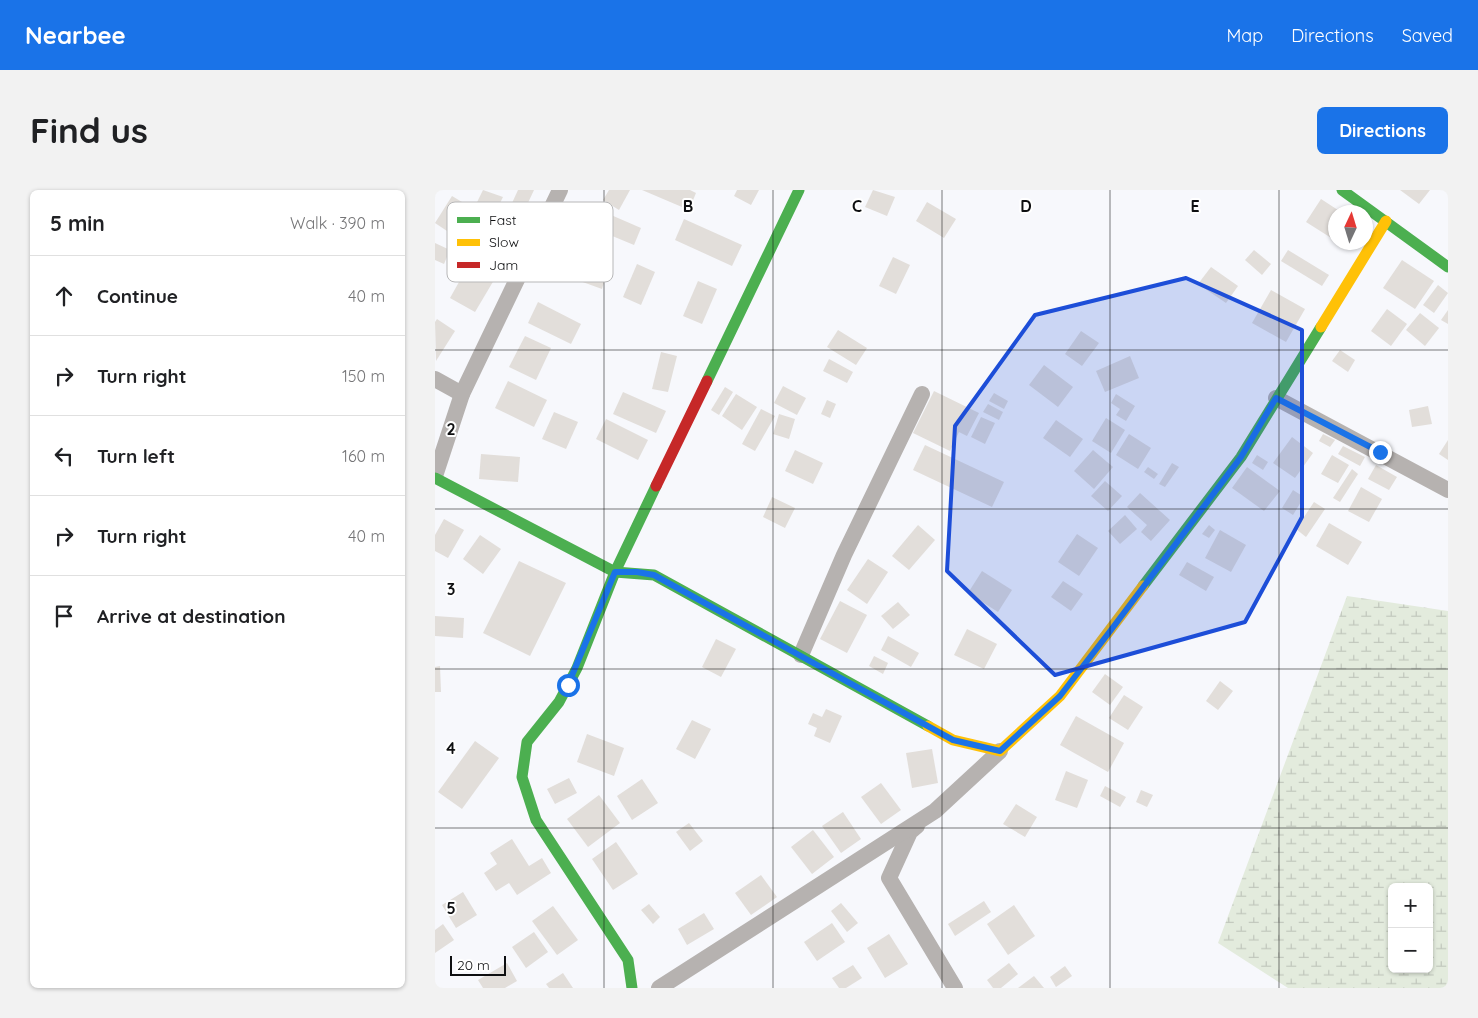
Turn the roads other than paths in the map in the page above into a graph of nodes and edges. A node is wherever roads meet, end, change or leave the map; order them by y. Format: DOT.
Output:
graph roads {
  1 [pos="560,190"];
  2 [pos="799,190"];
  3 [pos="1342,190"];
  4 [pos="554,202"];
  5 [pos="1385,221"];
  6 [pos="1448,267"];
  7 [pos="516,282"];
  8 [pos="435,379"];
  9 [pos="462,394"];
  10 [pos="922,394"];
  11 [pos="1276,398"];
  12 [pos="435,477"];
  13 [pos="1448,490"];
  14 [pos="615,572"];
  15 [pos="801,655"];
  16 [pos="1000,751"];
  17 [pos="935,811"];
  18 [pos="632,988"];
  19 [pos="659,988"];
  20 [pos="955,988"];
  1 -- 4 [label="street"];
  2 -- 14 [label="street"];
  3 -- 5 [label="street"];
  5 -- 6 [label="street"];
  5 -- 11 [label="street"];
  7 -- 9 [label="street"];
  8 -- 9 [label="street"];
  9 -- 12 [label="street"];
  10 -- 15 [label="street"];
  11 -- 13 [label="street"];
  11 -- 16 [label="street"];
  12 -- 14 [label="street"];
  14 -- 15 [label="street"];
  14 -- 18 [label="street"];
  15 -- 16 [label="street"];
  16 -- 17 [label="street"];
  17 -- 19 [label="street"];
  17 -- 20 [label="street"];
}
